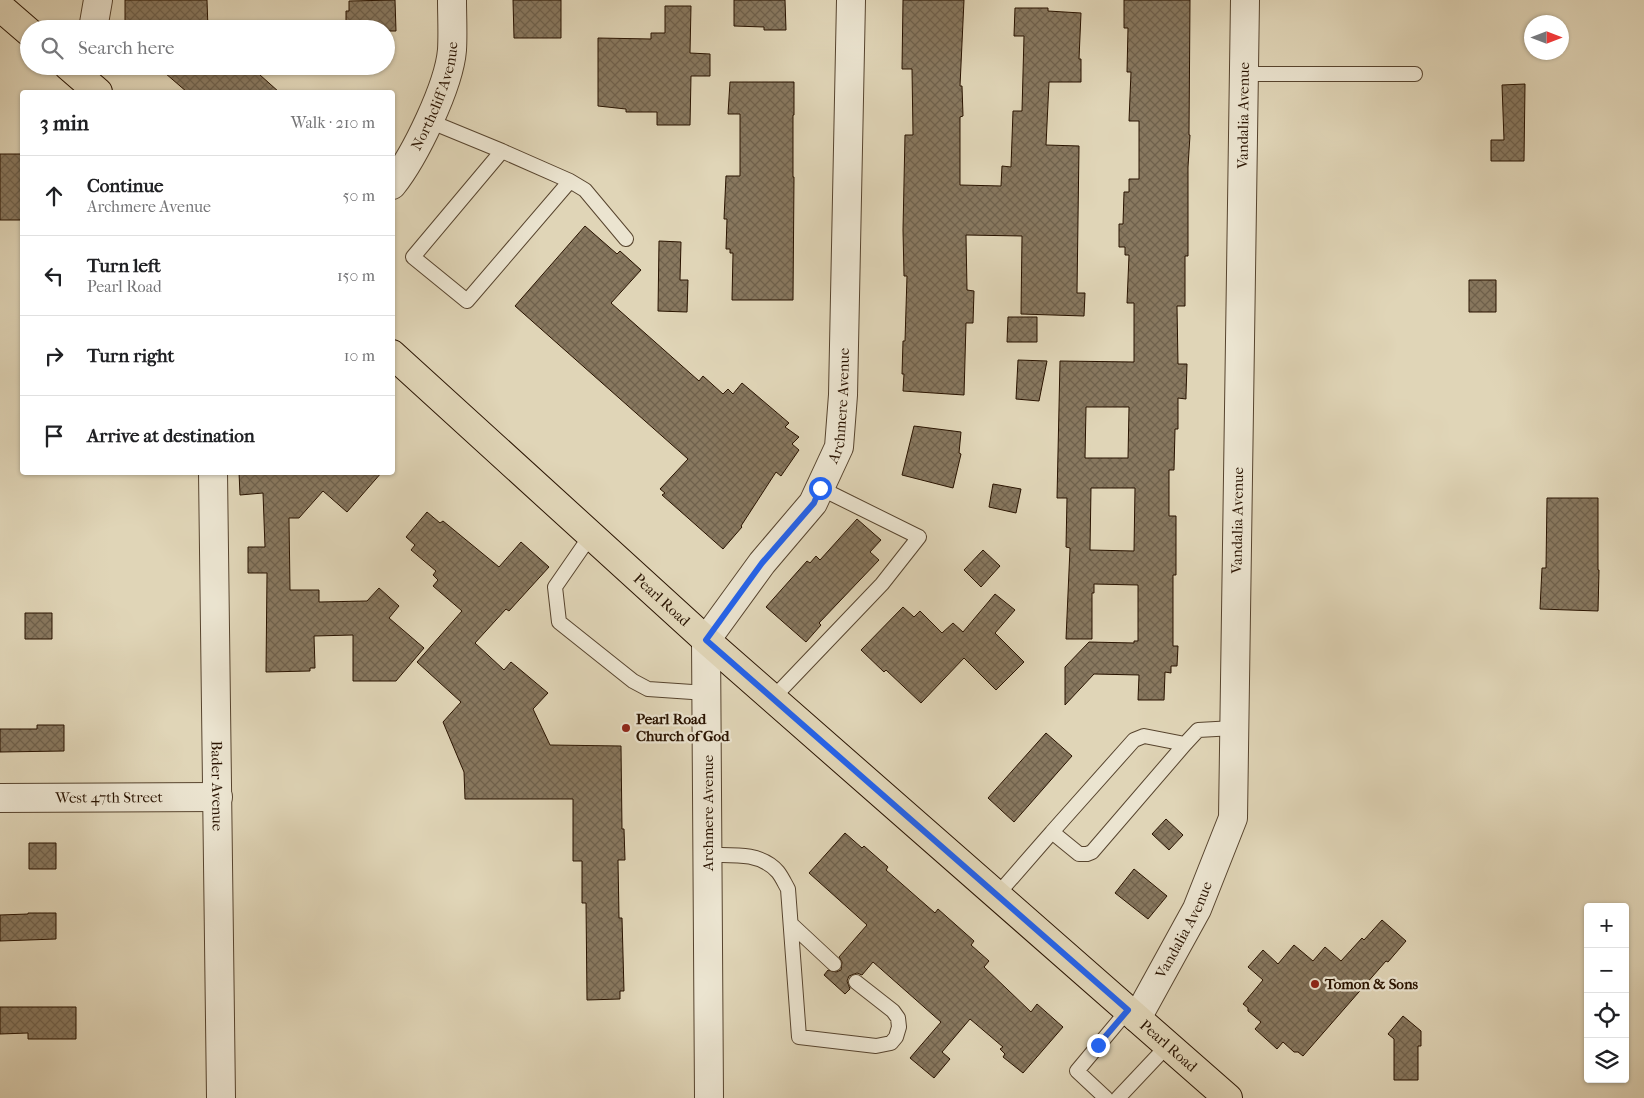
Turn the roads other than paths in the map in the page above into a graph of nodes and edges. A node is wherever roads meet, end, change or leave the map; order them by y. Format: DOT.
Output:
graph roads {
  1 [pos="98,0"];
  2 [pos="452,0"];
  3 [pos="851,0"];
  4 [pos="1245,0"];
  5 [pos="0,7"];
  6 [pos="95,20"];
  7 [pos="20,24"];
  8 [pos="1244,74"];
  9 [pos="1415,74"];
  10 [pos="80,75"];
  11 [pos="96,90"];
  12 [pos="429,121"];
  13 [pos="502,150"];
  14 [pos="395,181"];
  15 [pos="570,181"];
  16 [pos="626,239"];
  17 [pos="395,357"];
  18 [pos="213,475"];
  19 [pos="820,488"];
  20 [pos="591,535"];
  21 [pos="706,640"];
  22 [pos="707,693"];
  23 [pos="773,698"];
  24 [pos="1234,728"];
  25 [pos="1185,744"];
  26 [pos="218,797"];
  27 [pos="0,798"];
  28 [pos="1052,832"];
  29 [pos="708,855"];
  30 [pos="997,895"];
  31 [pos="791,924"];
  32 [pos="834,964"];
  33 [pos="856,982"];
  34 [pos="1132,1014"];
  35 [pos="1168,1045"];
  36 [pos="221,1098"];
  37 [pos="709,1098"];
  38 [pos="1106,1098"];
  39 [pos="1118,1098"];
  40 [pos="1228,1098"];
  1 -- 6 [label="street"];
  2 -- 12 [label="street, Northcliff Avenue"];
  3 -- 19 [label="street, Archmere Avenue"];
  4 -- 8 [label="street, Vandalia Avenue"];
  5 -- 7 [label="main road"];
  8 -- 9 [label="lane"];
  8 -- 24 [label="street, Vandalia Avenue"];
  10 -- 11 [label="main road"];
  12 -- 13 [label="lane"];
  12 -- 14 [label="street, Northcliff Avenue"];
  13 -- 15 [label="lane"];
  13 -- 15 [label="lane"];
  15 -- 16 [label="lane"];
  17 -- 20 [label="main road, Pearl Road"];
  18 -- 26 [label="street, Bader Avenue"];
  19 -- 21 [label="street, Archmere Avenue"];
  19 -- 23 [label="lane"];
  20 -- 21 [label="main road, Pearl Road"];
  20 -- 22 [label="lane"];
  21 -- 22 [label="street, Archmere Avenue"];
  21 -- 23 [label="main road, Pearl Road"];
  22 -- 29 [label="street, Archmere Avenue"];
  23 -- 30 [label="main road, Pearl Road"];
  24 -- 25 [label="lane"];
  24 -- 34 [label="street, Vandalia Avenue"];
  25 -- 28 [label="lane"];
  25 -- 28 [label="lane"];
  26 -- 27 [label="street, West 47th Street"];
  26 -- 36 [label="street, Bader Avenue"];
  28 -- 30 [label="lane"];
  29 -- 31 [label="lane"];
  29 -- 37 [label="street, Archmere Avenue"];
  30 -- 34 [label="main road, Pearl Road"];
  31 -- 32 [label="lane"];
  31 -- 33 [label="lane"];
  34 -- 35 [label="main road, Pearl Road"];
  34 -- 38 [label="lane"];
  35 -- 39 [label="lane"];
  35 -- 40 [label="main road, Pearl Road"];
}
